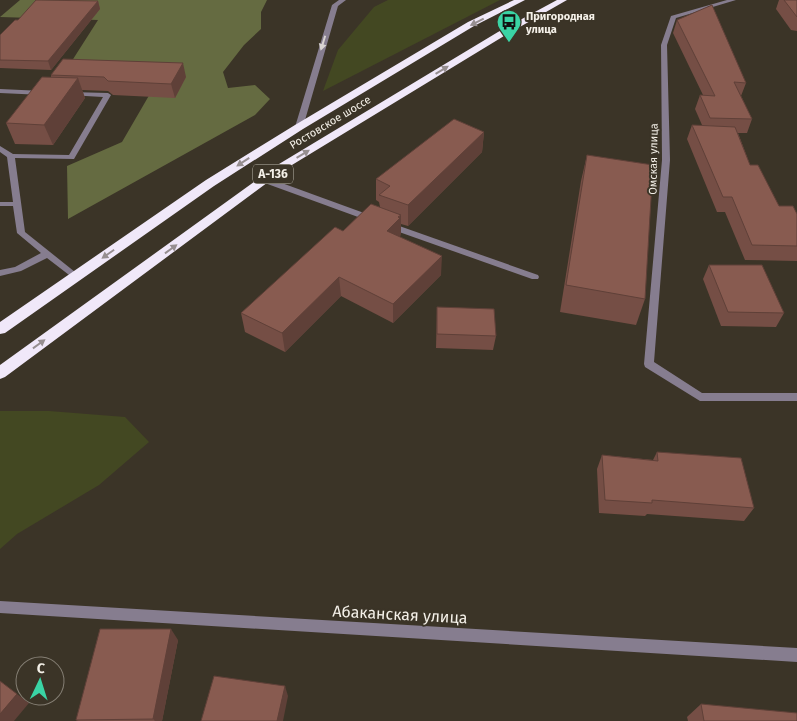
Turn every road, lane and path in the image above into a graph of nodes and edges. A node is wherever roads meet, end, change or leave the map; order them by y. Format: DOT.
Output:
graph roads {
  1 [pos="343,0"];
  2 [pos="521,0"];
  3 [pos="563,0"];
  4 [pos="733,0"];
  5 [pos="0,92"];
  6 [pos="49,93"];
  7 [pos="59,93"];
  8 [pos="299,127"];
  9 [pos="0,148"];
  10 [pos="11,156"];
  11 [pos="265,180"];
  12 [pos="0,204"];
  13 [pos="18,204"];
  14 [pos="47,254"];
  15 [pos="0,273"];
  16 [pos="76,276"];
  17 [pos="535,277"];
  18 [pos="0,328"];
  19 [pos="0,373"];
  20 [pos="797,397"];
  21 [pos="0,607"];
  22 [pos="797,655"];
  1 -- 8 [label="street, one-way"];
  2 -- 8 [label="highway, Ростовское шоссе / А-136, one-way"];
  11 -- 3 [label="highway, Ростовское шоссе / А-136, one-way"];
  4 -- 20 [label="street, Омская улица"];
  5 -- 6 [label="street"];
  7 -- 10 [label="street"];
  8 -- 16 [label="highway, Ростовское шоссе / А-136, one-way"];
  9 -- 10 [label="street"];
  10 -- 13 [label="street"];
  11 -- 17 [label="street"];
  19 -- 11 [label="highway, Ростовское шоссе / А-136, one-way"];
  12 -- 13 [label="street"];
  13 -- 14 [label="street"];
  14 -- 15 [label="street"];
  14 -- 16 [label="street"];
  16 -- 18 [label="highway, Ростовское шоссе / А-136"];
  21 -- 22 [label="street, Абаканская улица"];
}
